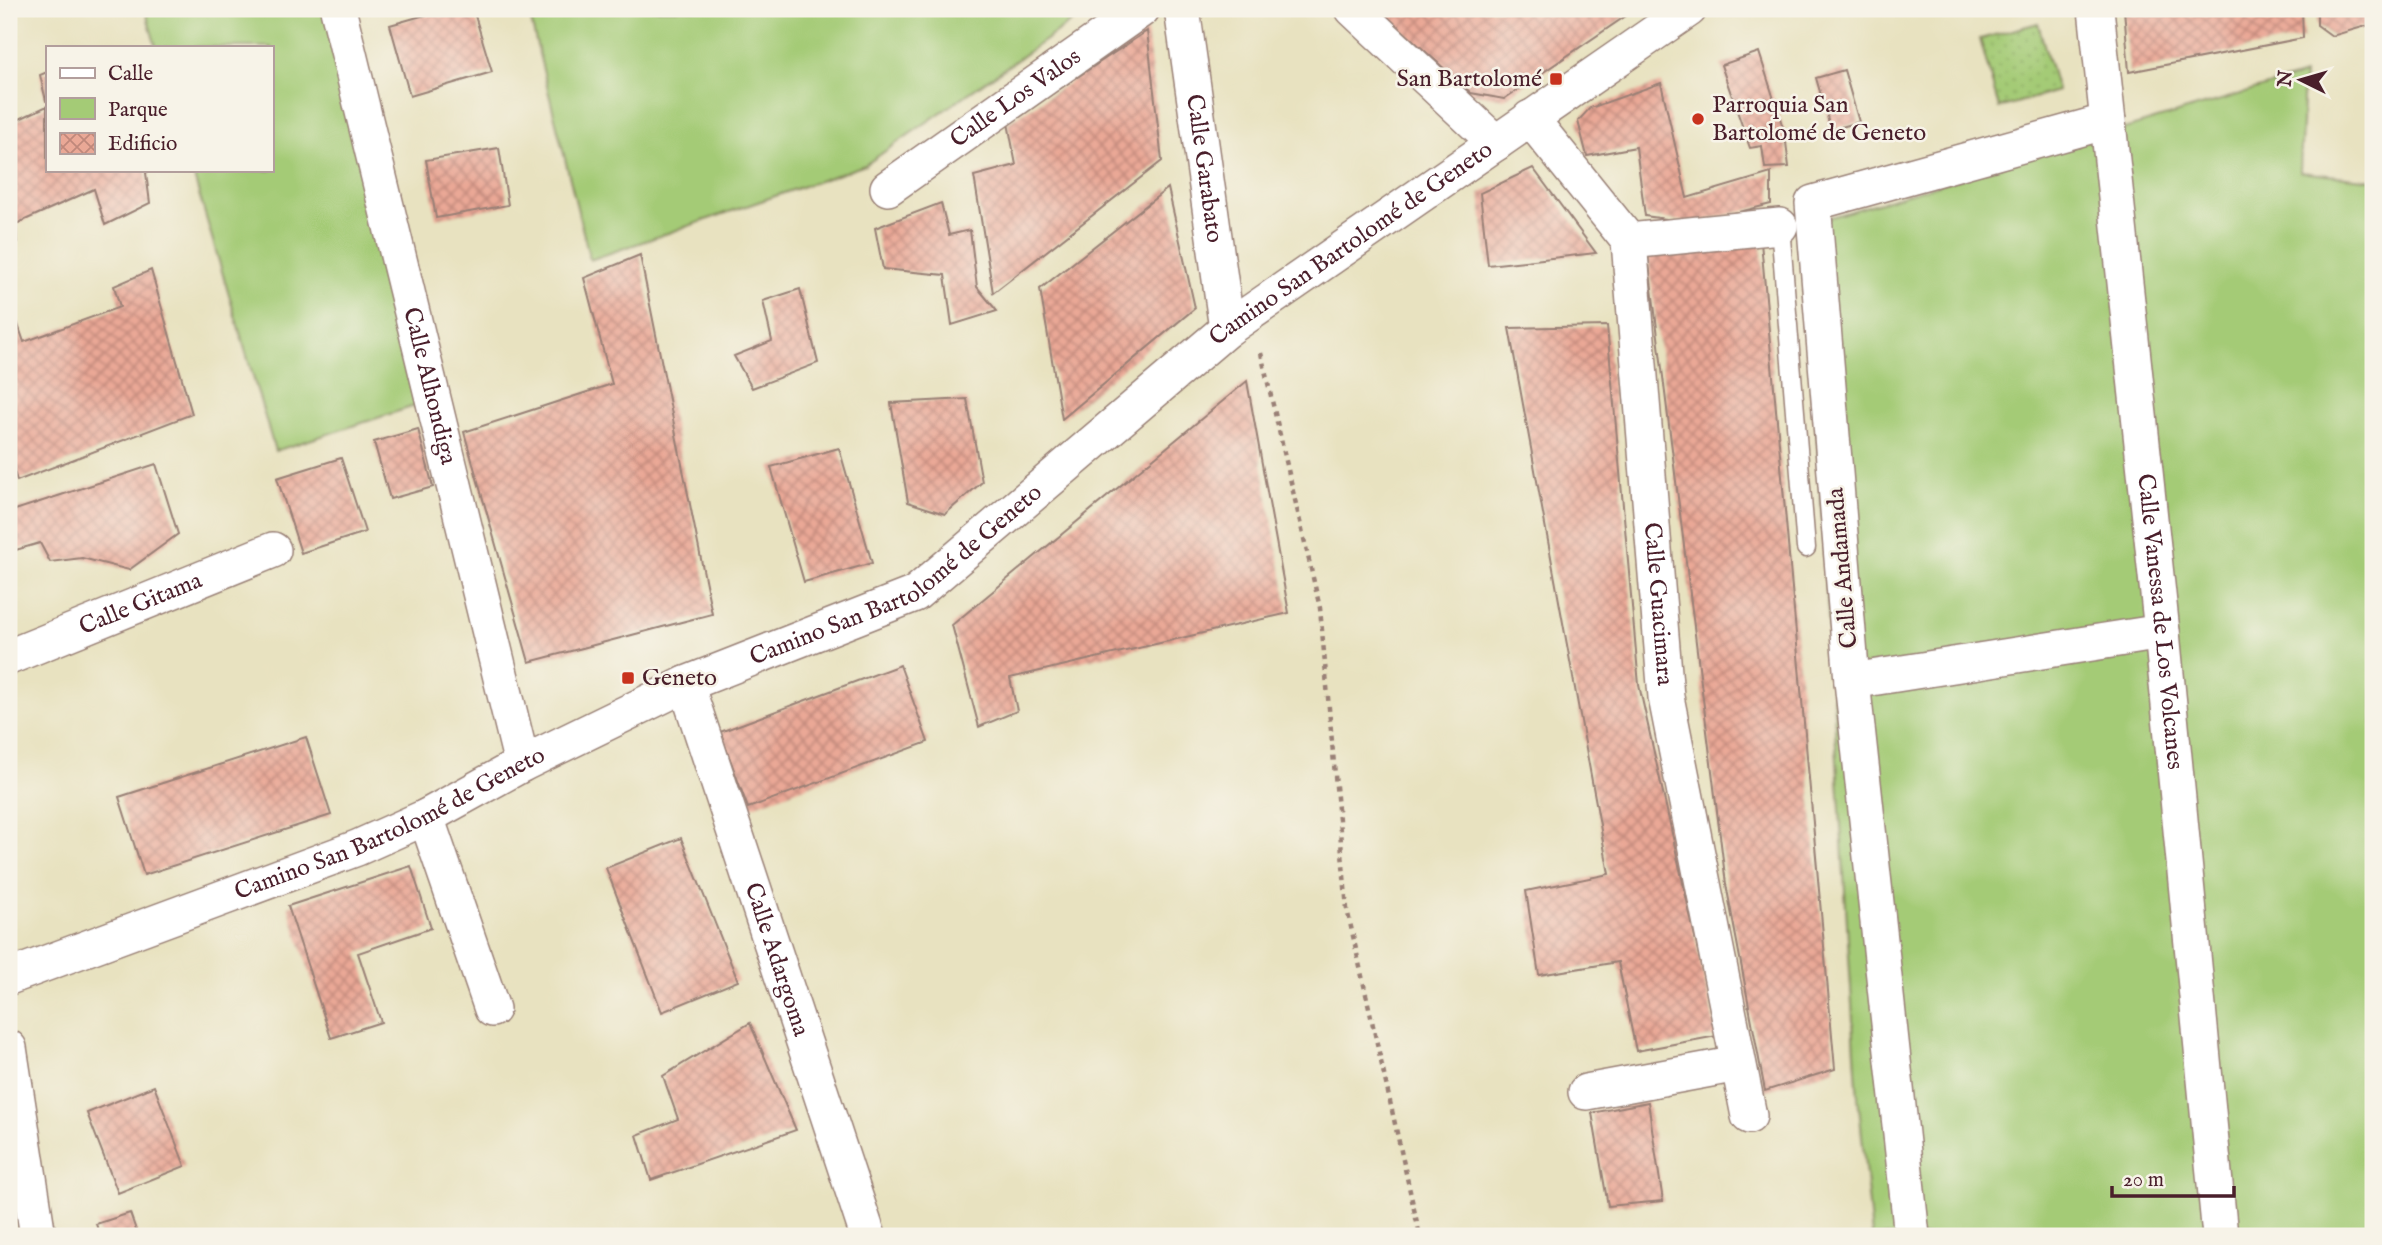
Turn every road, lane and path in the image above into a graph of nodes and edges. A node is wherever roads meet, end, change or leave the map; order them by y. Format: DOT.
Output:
graph roads {
  1 [pos="338,9"];
  2 [pos="1142,9"];
  3 [pos="1182,9"];
  4 [pos="1353,9"];
  5 [pos="1689,9"];
  6 [pos="2096,9"];
  7 [pos="1530,118"];
  8 [pos="2108,121"];
  9 [pos="1496,143"];
  10 [pos="888,188"];
  11 [pos="1780,226"];
  12 [pos="1629,241"];
  13 [pos="1239,320"];
  14 [pos="1806,548"];
  15 [pos="273,550"];
  16 [pos="2162,632"];
  17 [pos="9,657"];
  18 [pos="1852,681"];
  19 [pos="686,684"];
  20 [pos="522,764"];
  21 [pos="426,817"];
  22 [pos="9,977"];
  23 [pos="492,1009"];
  24 [pos="9,1048"];
  25 [pos="1738,1064"];
  26 [pos="1586,1092"];
  27 [pos="1748,1116"];
  28 [pos="38,1236"];
  29 [pos="868,1236"];
  30 [pos="1420,1236"];
  31 [pos="1912,1236"];
  32 [pos="2220,1236"];
  1 -- 20 [label="street, Calle Alhondiga"];
  2 -- 10 [label="street, Calle Los Valos"];
  3 -- 13 [label="street, Calle Garabato"];
  4 -- 9 [label="street"];
  5 -- 7 [label="street, Camino San Bartolomé de Geneto"];
  6 -- 8 [label="street, Calle Vanessa de Los Volcanes"];
  7 -- 9 [label="street, Camino San Bartolomé de Geneto"];
  7 -- 12 [label="street"];
  8 -- 16 [label="street, Calle Vanessa de Los Volcanes"];
  8 -- 18 [label="street, Calle Andamada"];
  9 -- 13 [label="street, Camino San Bartolomé de Geneto"];
  11 -- 12 [label="street"];
  11 -- 14 [label="lane"];
  12 -- 25 [label="street, Calle Guacimara"];
  13 -- 19 [label="street, Camino San Bartolomé de Geneto"];
  13 -- 30 [label="path"];
  15 -- 17 [label="street, Calle Gitama"];
  16 -- 18 [label="street"];
  16 -- 32 [label="street, Calle Vanessa de Los Volcanes"];
  18 -- 31 [label="street, Calle Andamada"];
  19 -- 20 [label="street, Camino San Bartolomé de Geneto"];
  19 -- 29 [label="street, Calle Adargoma"];
  20 -- 21 [label="street, Camino San Bartolomé de Geneto"];
  21 -- 22 [label="street, Camino San Bartolomé de Geneto"];
  21 -- 23 [label="street"];
  24 -- 28 [label="street"];
  25 -- 26 [label="street"];
  25 -- 27 [label="street, Calle Guacimara"];
}
